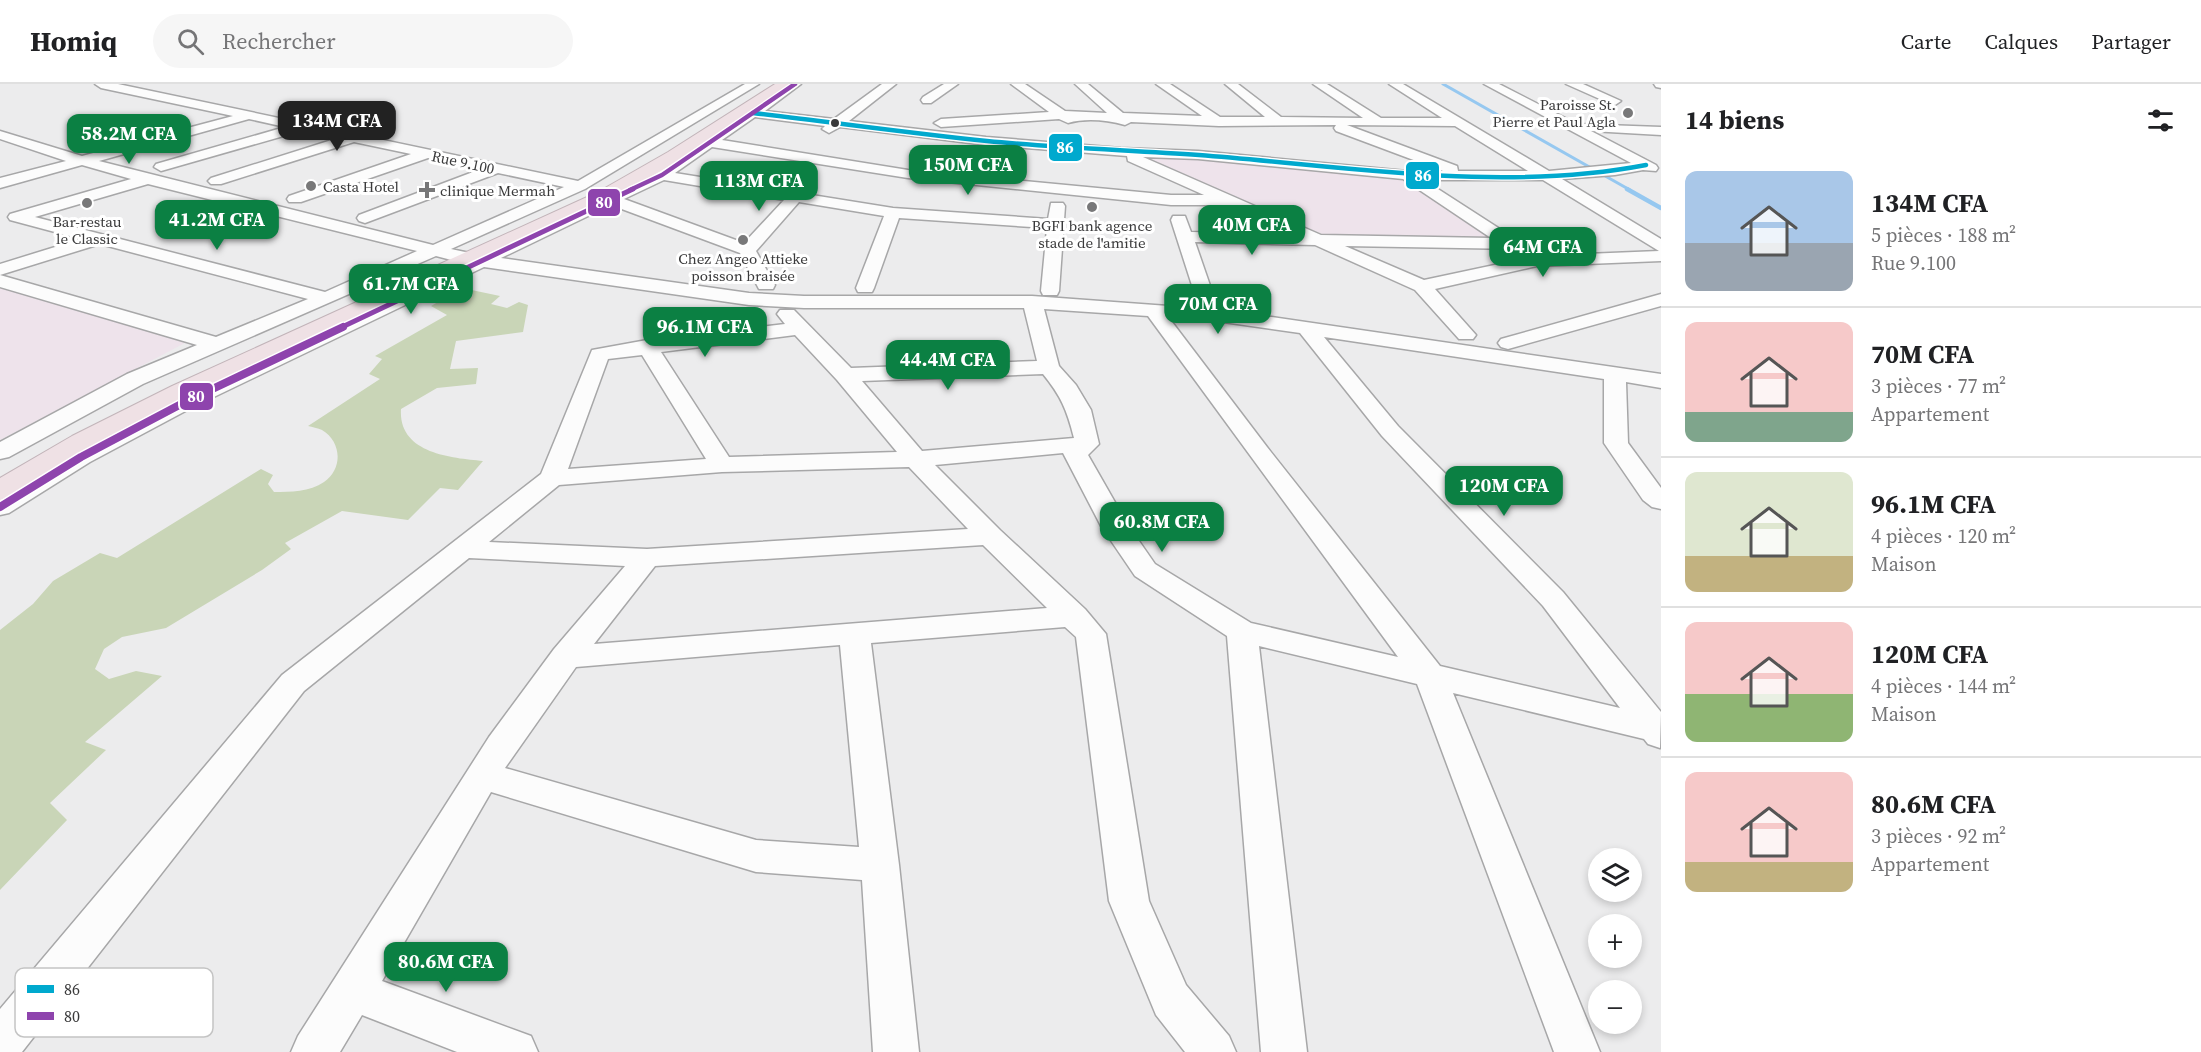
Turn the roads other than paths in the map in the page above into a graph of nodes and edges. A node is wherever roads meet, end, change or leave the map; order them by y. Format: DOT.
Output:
graph roads {
  1 [pos="101,84"];
  2 [pos="753,84"];
  3 [pos="765,84"];
  4 [pos="784,84"];
  5 [pos="795,84"];
  6 [pos="890,84"];
  7 [pos="952,84"];
  8 [pos="1017,84"];
  9 [pos="1082,84"];
  10 [pos="1162,84"];
  11 [pos="1231,84"];
  12 [pos="1319,84"];
  13 [pos="1395,84"];
  14 [pos="1490,84"];
  15 [pos="1572,84"];
  16 [pos="927,100"];
  17 [pos="1615,101"];
  18 [pos="753,113"];
  19 [pos="242,115"];
  20 [pos="1060,115"];
  21 [pos="1119,117"];
  22 [pos="1377,121"];
  23 [pos="1218,122"];
  24 [pos="1279,122"];
  25 [pos="1324,122"];
  26 [pos="1457,122"];
  27 [pos="837,123"];
  28 [pos="1570,126"];
  29 [pos="301,127"];
  30 [pos="1,131"];
  31 [pos="910,131"];
  32 [pos="1148,131"];
  33 [pos="1661,131"];
  34 [pos="1251,135"];
  35 [pos="352,139"];
  36 [pos="1168,141"];
  37 [pos="711,143"];
  38 [pos="1062,147"];
  39 [pos="1284,149"];
  40 [pos="1121,152"];
  41 [pos="426,154"];
  42 [pos="1198,155"];
  43 [pos="88,156"];
  44 [pos="788,156"];
  45 [pos="1646,165"];
  46 [pos="161,167"];
  47 [pos="1329,167"];
  48 [pos="495,169"];
  49 [pos="1661,173"];
  50 [pos="0,175"];
  51 [pos="663,175"];
  52 [pos="1407,175"];
  53 [pos="1469,176"];
  54 [pos="1059,177"];
  55 [pos="1546,177"];
  56 [pos="148,179"];
  57 [pos="216,180"];
  58 [pos="0,183"];
  59 [pos="580,186"];
  60 [pos="261,191"];
  61 [pos="794,198"];
  62 [pos="612,200"];
  63 [pos="1171,200"];
  64 [pos="1230,200"];
  65 [pos="893,213"];
  66 [pos="18,217"];
  67 [pos="365,218"];
  68 [pos="0,222"];
  69 [pos="1055,224"];
  70 [pos="1185,237"];
  71 [pos="98,238"];
  72 [pos="1319,239"];
  73 [pos="1511,244"];
  74 [pos="1661,246"];
  75 [pos="747,250"];
  76 [pos="470,251"];
  77 [pos="1661,256"];
  78 [pos="1537,261"];
  79 [pos="0,270"];
  80 [pos="0,281"];
  81 [pos="1422,286"];
  82 [pos="865,288"];
  83 [pos="771,293"];
  84 [pos="1041,296"];
  85 [pos="327,298"];
  86 [pos="1205,300"];
  87 [pos="1661,300"];
  88 [pos="1153,310"];
  89 [pos="1305,327"];
  90 [pos="799,328"];
  91 [pos="1466,335"];
  92 [pos="1508,343"];
  93 [pos="216,344"];
  94 [pos="647,346"];
  95 [pos="1661,365"];
  96 [pos="1049,367"];
  97 [pos="1615,374"];
  98 [pos="845,375"];
  99 [pos="1661,381"];
  100 [pos="1087,444"];
  101 [pos="0,452"];
  102 [pos="916,459"];
  103 [pos="722,465"];
  104 [pos="0,467"];
  105 [pos="552,478"];
  106 [pos="0,491"];
  107 [pos="1661,501"];
  108 [pos="0,507"];
  109 [pos="990,536"];
  110 [pos="461,549"];
  111 [pos="647,558"];
  112 [pos="1074,616"];
  113 [pos="1242,632"];
  114 [pos="854,634"];
  115 [pos="565,657"];
  116 [pos="1430,676"];
  117 [pos="1658,733"];
  118 [pos="482,775"];
  119 [pos="880,865"];
  120 [pos="61,968"];
  121 [pos="355,992"];
  122 [pos="15,1025"];
  123 [pos="0,1044"];
  124 [pos="315,1052"];
  125 [pos="515,1052"];
  126 [pos="896,1052"];
  127 [pos="1213,1052"];
  128 [pos="1284,1052"];
  129 [pos="1577,1052"];
  1 -- 19 [label="street, Rue 9.100"];
  2 -- 59 [label="street"];
  3 -- 76 [label="highway"];
  4 -- 76 [label="highway"];
  5 -- 18 [label="street"];
  6 -- 27 [label="street"];
  7 -- 16 [label="street"];
  8 -- 20 [label="street"];
  9 -- 21 [label="street"];
  10 -- 23 [label="street"];
  11 -- 24 [label="street"];
  12 -- 22 [label="street"];
  13 -- 26 [label="street"];
  14 -- 28 [label="street"];
  15 -- 17 [label="street"];
  18 -- 27 [label="street"];
  18 -- 37 [label="street"];
  19 -- 29 [label="street, Rue 9.100"];
  19 -- 43 [label="street"];
  20 -- 21 [label="street"];
  20 -- 31 [label="street"];
  20 -- 40 [label="street"];
  21 -- 23 [label="street"];
  21 -- 32 [label="street"];
  22 -- 25 [label="street"];
  22 -- 26 [label="street"];
  23 -- 24 [label="street"];
  23 -- 34 [label="street"];
  24 -- 25 [label="street"];
  25 -- 53 [label="street"];
  26 -- 55 [label="street"];
  27 -- 31 [label="street"];
  27 -- 44 [label="street"];
  28 -- 33 [label="street"];
  28 -- 45 [label="street"];
  29 -- 35 [label="street, Rue 9.100"];
  29 -- 46 [label="street"];
  30 -- 43 [label="street"];
  30 -- 43 [label="street"];
  31 -- 38 [label="street"];
  35 -- 41 [label="street, Rue 9.100"];
  35 -- 57 [label="street"];
  36 -- 42 [label="street"];
  37 -- 44 [label="street"];
  37 -- 51 [label="street"];
  38 -- 40 [label="street"];
  38 -- 54 [label="street"];
  39 -- 47 [label="street"];
  40 -- 42 [label="street"];
  40 -- 64 [label="street"];
  41 -- 48 [label="street, Rue 9.100"];
  41 -- 67 [label="street"];
  42 -- 47 [label="street"];
  43 -- 46 [label="street"];
  43 -- 50 [label="street"];
  43 -- 56 [label="street"];
  43 -- 58 [label="street"];
  44 -- 54 [label="street"];
  45 -- 49 [label="street"];
  45 -- 55 [label="street"];
  46 -- 57 [label="street"];
  47 -- 52 [label="street"];
  48 -- 59 [label="street, Rue 9.100"];
  48 -- 67 [label="street"];
  51 -- 61 [label="street"];
  51 -- 62 [label="street"];
  52 -- 53 [label="street"];
  52 -- 73 [label="street"];
  53 -- 55 [label="street"];
  54 -- 63 [label="street"];
  54 -- 69 [label="street"];
  55 -- 74 [label="street"];
  56 -- 66 [label="street"];
  56 -- 76 [label="street"];
  57 -- 60 [label="street"];
  59 -- 76 [label="street"];
  61 -- 65 [label="street"];
  61 -- 75 [label="street"];
  62 -- 75 [label="street"];
  62 -- 76 [label="street"];
  63 -- 64 [label="street"];
  63 -- 70 [label="street"];
  64 -- 72 [label="street"];
  65 -- 69 [label="street"];
  65 -- 82 [label="street"];
  66 -- 68 [label="street"];
  66 -- 71 [label="street"];
  67 -- 76 [label="street"];
  69 -- 84 [label="street"];
  70 -- 72 [label="street"];
  70 -- 86 [label="street"];
  71 -- 79 [label="street"];
  71 -- 85 [label="street"];
  72 -- 73 [label="street"];
  72 -- 81 [label="street"];
  73 -- 78 [label="street"];
  75 -- 83 [label="street"];
  76 -- 83 [label="street"];
  76 -- 83 [label="street"];
  76 -- 85 [label="street"];
  76 -- 104 [label="highway"];
  76 -- 106 [label="highway"];
  76 -- 108 [label="street"];
  77 -- 78 [label="street"];
  78 -- 81 [label="street"];
  80 -- 93 [label="street"];
  81 -- 91 [label="street"];
  82 -- 83 [label="street"];
  82 -- 84 [label="street"];
  83 -- 84 [label="street"];
  83 -- 90 [label="street"];
  84 -- 86 [label="street"];
  84 -- 88 [label="street"];
  84 -- 96 [label="street"];
  85 -- 93 [label="street"];
  86 -- 91 [label="street"];
  87 -- 92 [label="street"];
  88 -- 89 [label="street"];
  88 -- 116 [label="street"];
  89 -- 97 [label="street"];
  89 -- 117 [label="street"];
  90 -- 94 [label="street"];
  90 -- 98 [label="street"];
  91 -- 92 [label="street"];
  92 -- 95 [label="street"];
  93 -- 101 [label="street"];
  94 -- 103 [label="street"];
  94 -- 105 [label="street"];
  96 -- 98 [label="street"];
  96 -- 100 [label="street"];
  97 -- 99 [label="street"];
  97 -- 107 [label="street"];
  98 -- 102 [label="street"];
  100 -- 102 [label="street"];
  100 -- 113 [label="street"];
  102 -- 103 [label="street"];
  102 -- 109 [label="street"];
  103 -- 105 [label="street"];
  105 -- 110 [label="street"];
  109 -- 111 [label="street"];
  109 -- 112 [label="street"];
  110 -- 111 [label="street"];
  110 -- 120 [label="street"];
  111 -- 115 [label="street"];
  112 -- 114 [label="street"];
  112 -- 127 [label="street"];
  113 -- 116 [label="street"];
  113 -- 128 [label="street"];
  114 -- 115 [label="street"];
  114 -- 119 [label="street"];
  115 -- 118 [label="street"];
  116 -- 117 [label="street"];
  116 -- 129 [label="street"];
  118 -- 119 [label="street"];
  118 -- 121 [label="street"];
  119 -- 126 [label="street"];
  121 -- 124 [label="street"];
  121 -- 125 [label="street"];
  122 -- 123 [label="street"];
}
